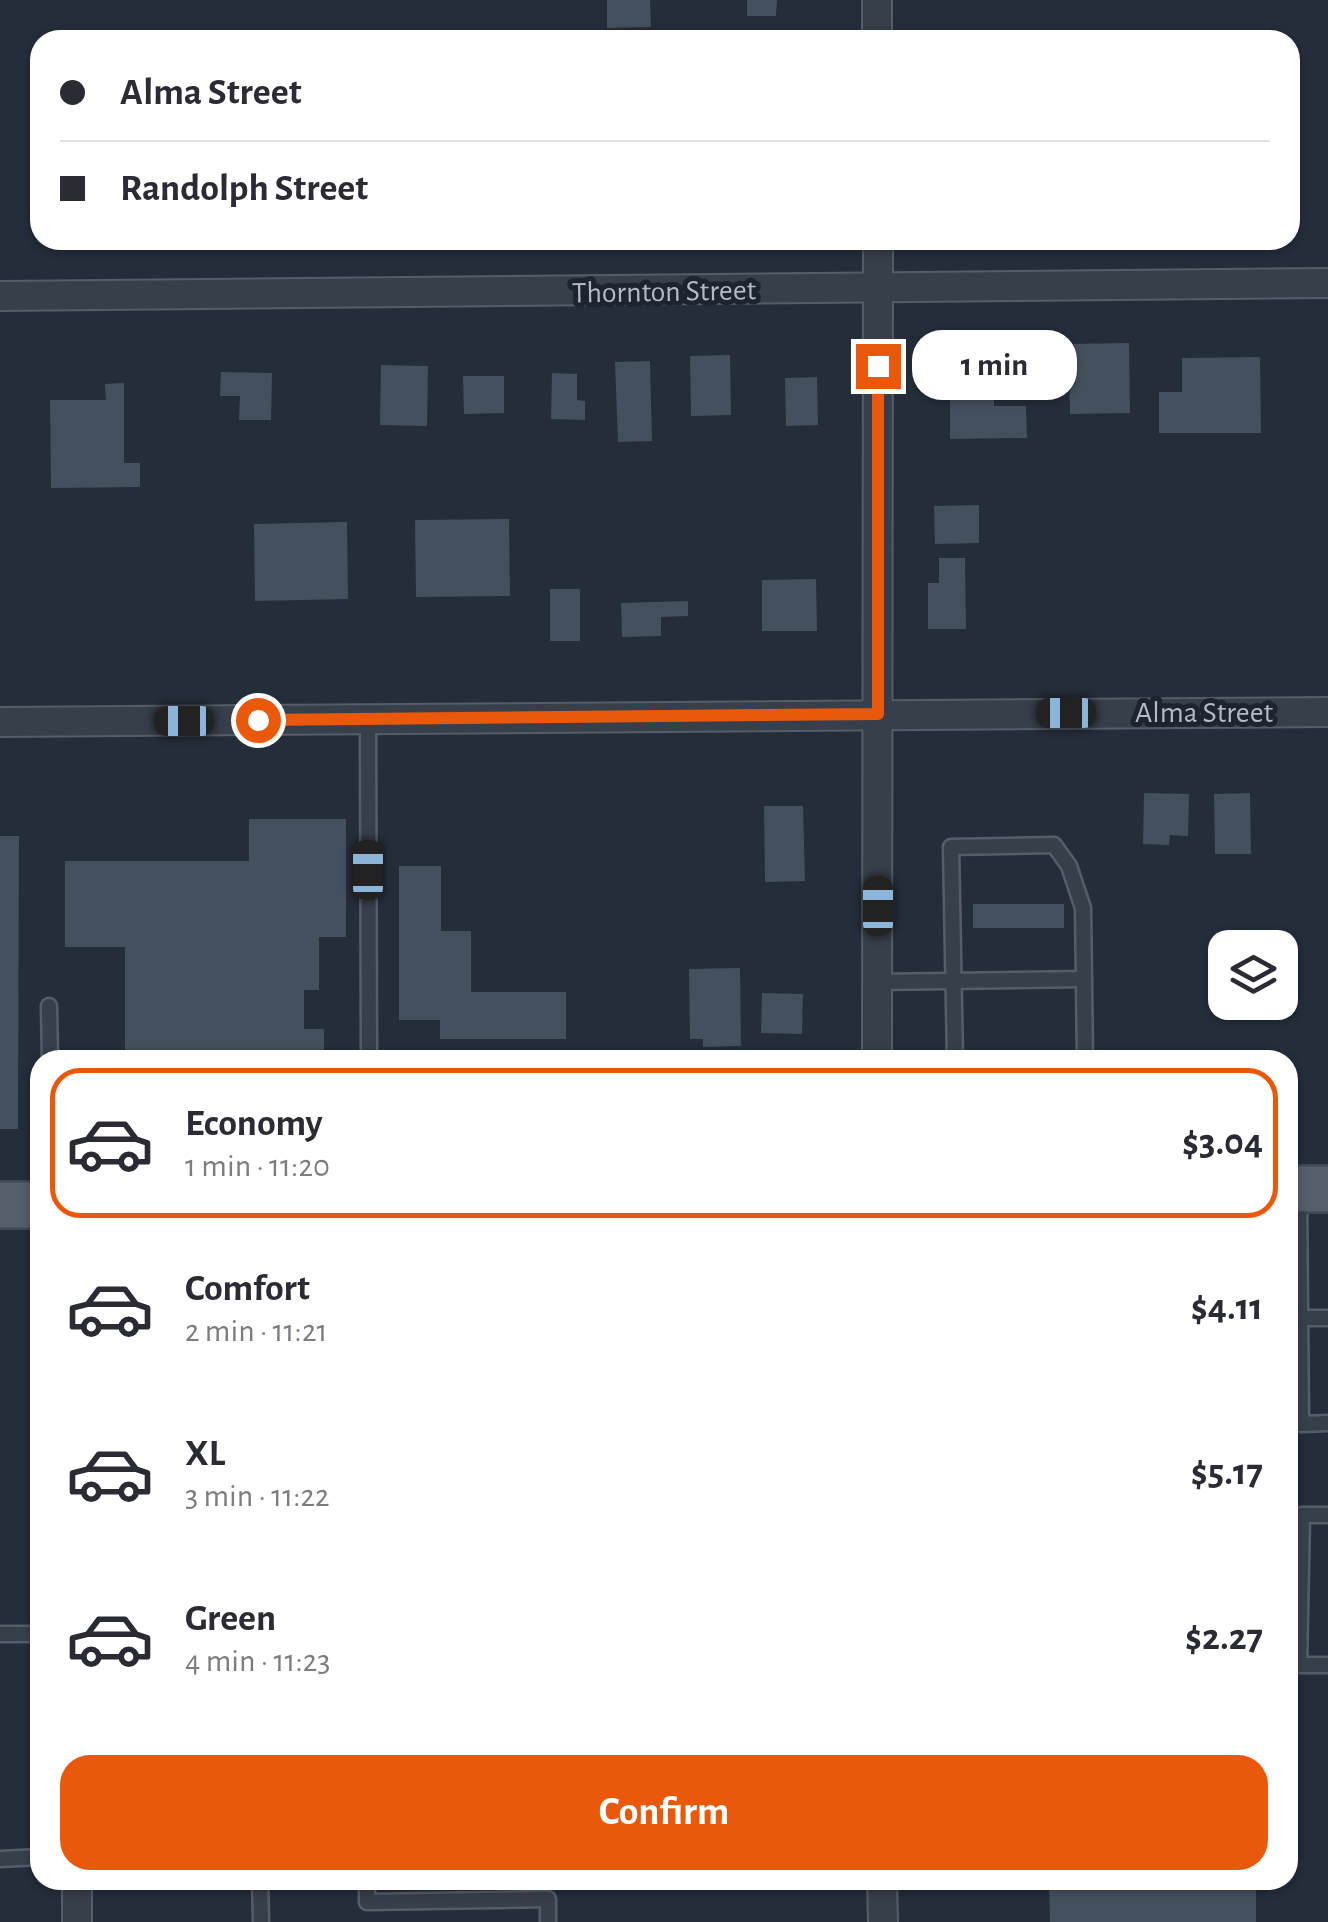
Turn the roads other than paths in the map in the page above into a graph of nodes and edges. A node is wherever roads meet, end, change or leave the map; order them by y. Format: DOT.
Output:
graph roads {
  1 [pos="877,0"];
  2 [pos="877,30"];
  3 [pos="878,250"];
  4 [pos="1328,283"];
  5 [pos="878,289"];
  6 [pos="0,296"];
  7 [pos="1328,712"];
  8 [pos="878,714"];
  9 [pos="368,719"];
  10 [pos="0,722"];
  11 [pos="1084,979"];
  12 [pos="954,981"];
  13 [pos="877,982"];
  14 [pos="49,1006"];
  15 [pos="50,1050"];
  16 [pos="368,1050"];
  17 [pos="877,1050"];
  18 [pos="955,1050"];
  19 [pos="1086,1050"];
  20 [pos="1305,1189"];
  21 [pos="0,1205"];
  22 [pos="30,1206"];
  23 [pos="1300,1318"];
  24 [pos="1328,1318"];
  25 [pos="1328,1423"];
  26 [pos="1328,1515"];
  27 [pos="0,1634"];
  28 [pos="30,1634"];
  29 [pos="1328,1665"];
  30 [pos="30,1858"];
  31 [pos="0,1859"];
  32 [pos="76,1890"];
  33 [pos="260,1890"];
  34 [pos="367,1890"];
  35 [pos="882,1890"];
  36 [pos="77,1922"];
  37 [pos="261,1922"];
  38 [pos="548,1922"];
  39 [pos="882,1922"];
  1 -- 2 [label="street"];
  3 -- 5 [label="street"];
  4 -- 5 [label="street, Thornton Street"];
  5 -- 6 [label="street, Thornton Street"];
  5 -- 8 [label="street"];
  7 -- 8 [label="street, Alma Street"];
  8 -- 9 [label="street, Alma Street"];
  8 -- 13 [label="street"];
  9 -- 10 [label="street, Alma Street"];
  9 -- 16 [label="lane"];
  11 -- 12 [label="lane"];
  11 -- 12 [label="lane"];
  11 -- 19 [label="lane"];
  12 -- 13 [label="lane"];
  12 -- 18 [label="lane"];
  13 -- 17 [label="street"];
  14 -- 15 [label="lane"];
  20 -- 23 [label="lane"];
  21 -- 22 [label="main road"];
  23 -- 24 [label="lane"];
  23 -- 25 [label="lane"];
  26 -- 29 [label="lane"];
  27 -- 28 [label="lane"];
  30 -- 31 [label="lane"];
  32 -- 36 [label="street"];
  33 -- 37 [label="lane"];
  34 -- 38 [label="lane"];
  35 -- 39 [label="street"];
}
